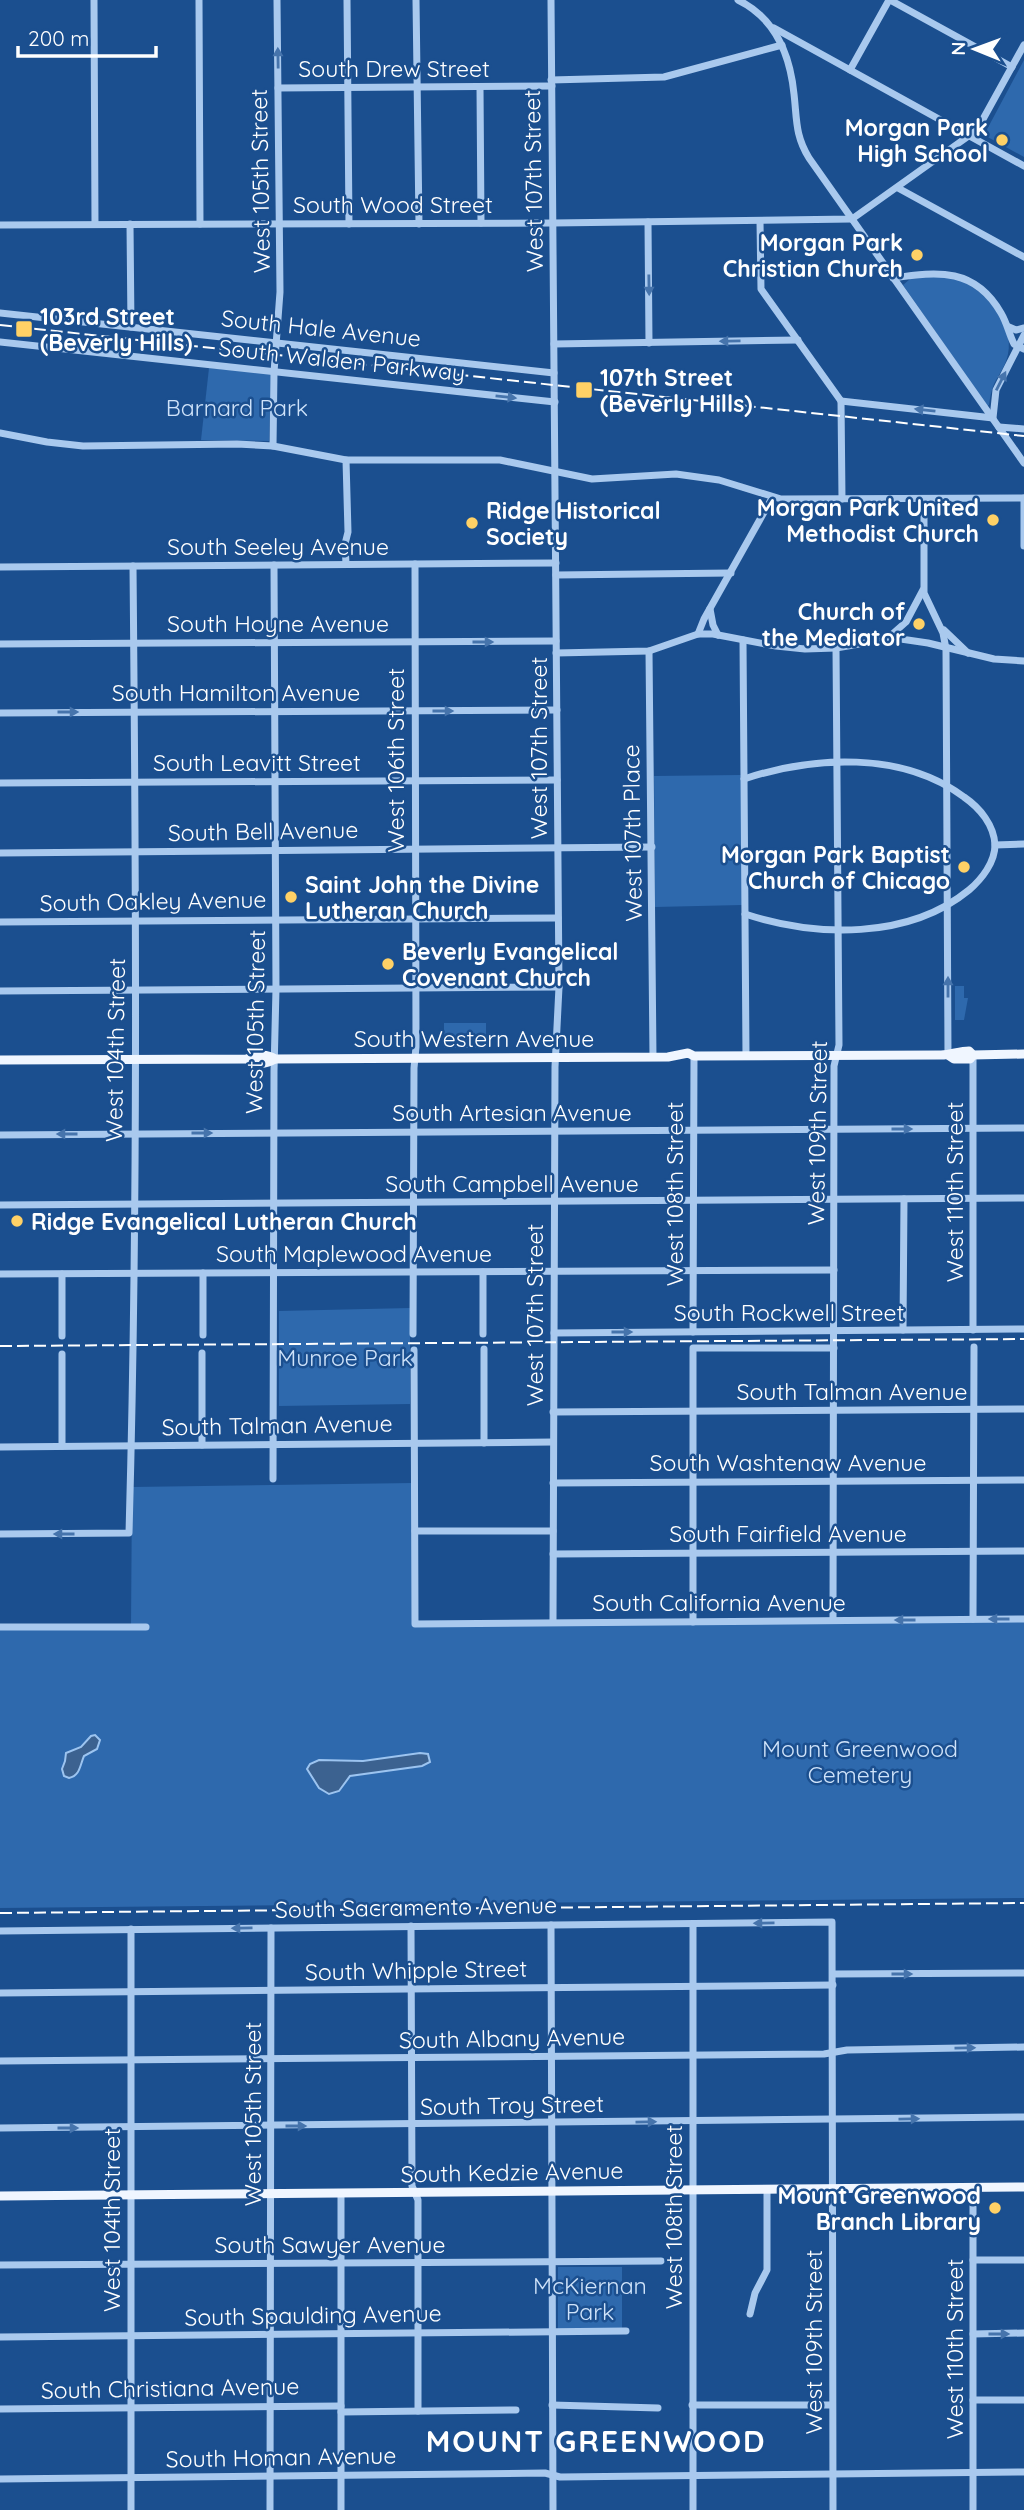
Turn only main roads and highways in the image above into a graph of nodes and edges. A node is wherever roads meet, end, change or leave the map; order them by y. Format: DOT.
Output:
graph roads {
  1 [pos="1024,1055"];
  2 [pos="0,1060"];
  3 [pos="1024,2187"];
  4 [pos="0,2196"];
  1 -- 2 [label="main road, South Western Avenue"];
  3 -- 4 [label="main road, South Kedzie Avenue"];
}
